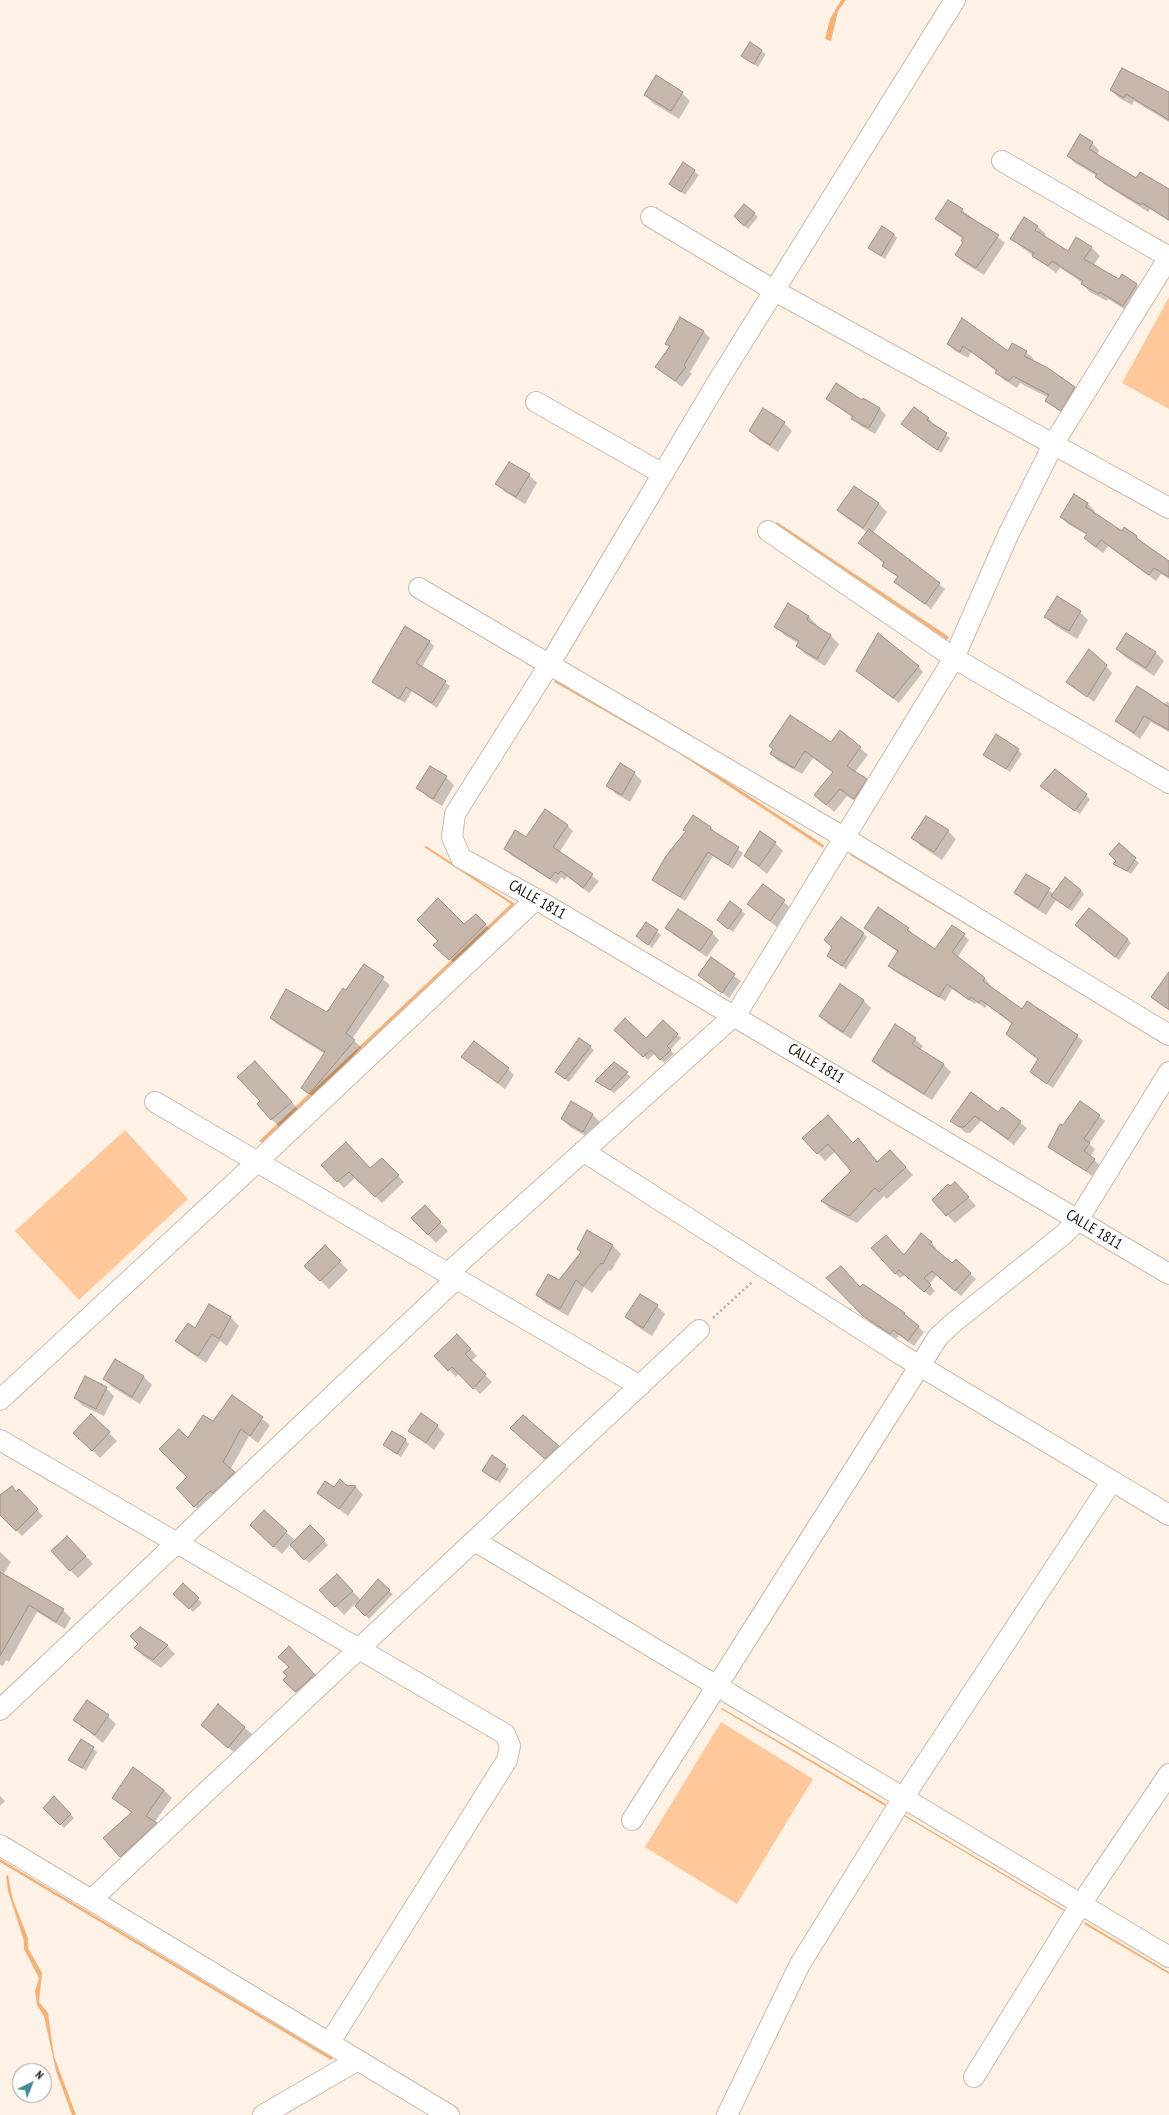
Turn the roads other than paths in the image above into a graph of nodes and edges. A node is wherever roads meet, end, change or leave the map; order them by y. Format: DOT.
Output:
graph roads {
  1 [pos="955,0"];
  2 [pos="1002,161"];
  3 [pos="651,217"];
  4 [pos="1169,257"];
  5 [pos="775,291"];
  6 [pos="536,402"];
  7 [pos="1054,443"];
  8 [pos="663,474"];
  9 [pos="1169,508"];
  10 [pos="768,531"];
  11 [pos="419,588"];
  12 [pos="954,658"];
  13 [pos="549,665"];
  14 [pos="1169,783"];
  15 [pos="845,838"];
  16 [pos="536,899"];
  17 [pos="734,1016"];
  18 [pos="1169,1035"];
  19 [pos="1169,1072"];
  20 [pos="155,1102"];
  21 [pos="583,1151"];
  22 [pos="257,1162"];
  23 [pos="1078,1220"];
  24 [pos="1169,1274"];
  25 [pos="451,1276"];
  26 [pos="699,1330"];
  27 [pos="920,1366"];
  28 [pos="640,1386"];
  29 [pos="0,1400"];
  30 [pos="0,1440"];
  31 [pos="1112,1481"];
  32 [pos="1169,1514"];
  33 [pos="474,1541"];
  34 [pos="177,1543"];
  35 [pos="360,1649"];
  36 [pos="717,1686"];
  37 [pos="0,1710"];
  38 [pos="1169,1774"];
  39 [pos="903,1798"];
  40 [pos="632,1820"];
  41 [pos="0,1846"];
  42 [pos="91,1900"];
  43 [pos="1081,1904"];
  44 [pos="1169,1957"];
  45 [pos="330,2042"];
  46 [pos="358,2060"];
  47 [pos="974,2077"];
  48 [pos="263,2115"];
  49 [pos="449,2115"];
  50 [pos="727,2115"];
  1 -- 5 [label="street"];
  2 -- 4 [label="street"];
  3 -- 5 [label="street"];
  4 -- 7 [label="street"];
  5 -- 7 [label="street"];
  5 -- 8 [label="street"];
  6 -- 8 [label="street"];
  7 -- 9 [label="street"];
  7 -- 12 [label="street"];
  8 -- 13 [label="street"];
  10 -- 12 [label="street"];
  11 -- 13 [label="street"];
  12 -- 14 [label="street"];
  12 -- 15 [label="street"];
  13 -- 15 [label="street"];
  13 -- 16 [label="street, CALLE 1811"];
  15 -- 17 [label="street"];
  15 -- 18 [label="street"];
  16 -- 17 [label="street, CALLE 1811"];
  16 -- 22 [label="street"];
  17 -- 21 [label="street"];
  17 -- 23 [label="street, CALLE 1811"];
  19 -- 23 [label="street"];
  20 -- 22 [label="street"];
  21 -- 25 [label="street"];
  21 -- 27 [label="street"];
  22 -- 25 [label="street"];
  22 -- 29 [label="street"];
  23 -- 24 [label="street, CALLE 1811"];
  23 -- 27 [label="street"];
  25 -- 28 [label="street"];
  25 -- 34 [label="street"];
  26 -- 28 [label="street"];
  27 -- 31 [label="street"];
  27 -- 36 [label="street"];
  28 -- 33 [label="street"];
  30 -- 34 [label="street"];
  31 -- 32 [label="street"];
  31 -- 39 [label="street"];
  33 -- 35 [label="street"];
  33 -- 36 [label="street"];
  34 -- 35 [label="street"];
  34 -- 37 [label="street"];
  35 -- 42 [label="street"];
  35 -- 45 [label="street"];
  36 -- 39 [label="street"];
  36 -- 40 [label="street"];
  38 -- 43 [label="street"];
  39 -- 43 [label="street"];
  39 -- 50 [label="street"];
  41 -- 42 [label="street"];
  42 -- 45 [label="street"];
  43 -- 44 [label="street"];
  43 -- 47 [label="street"];
  45 -- 46 [label="street"];
  46 -- 48 [label="street"];
  46 -- 49 [label="street"];
}
